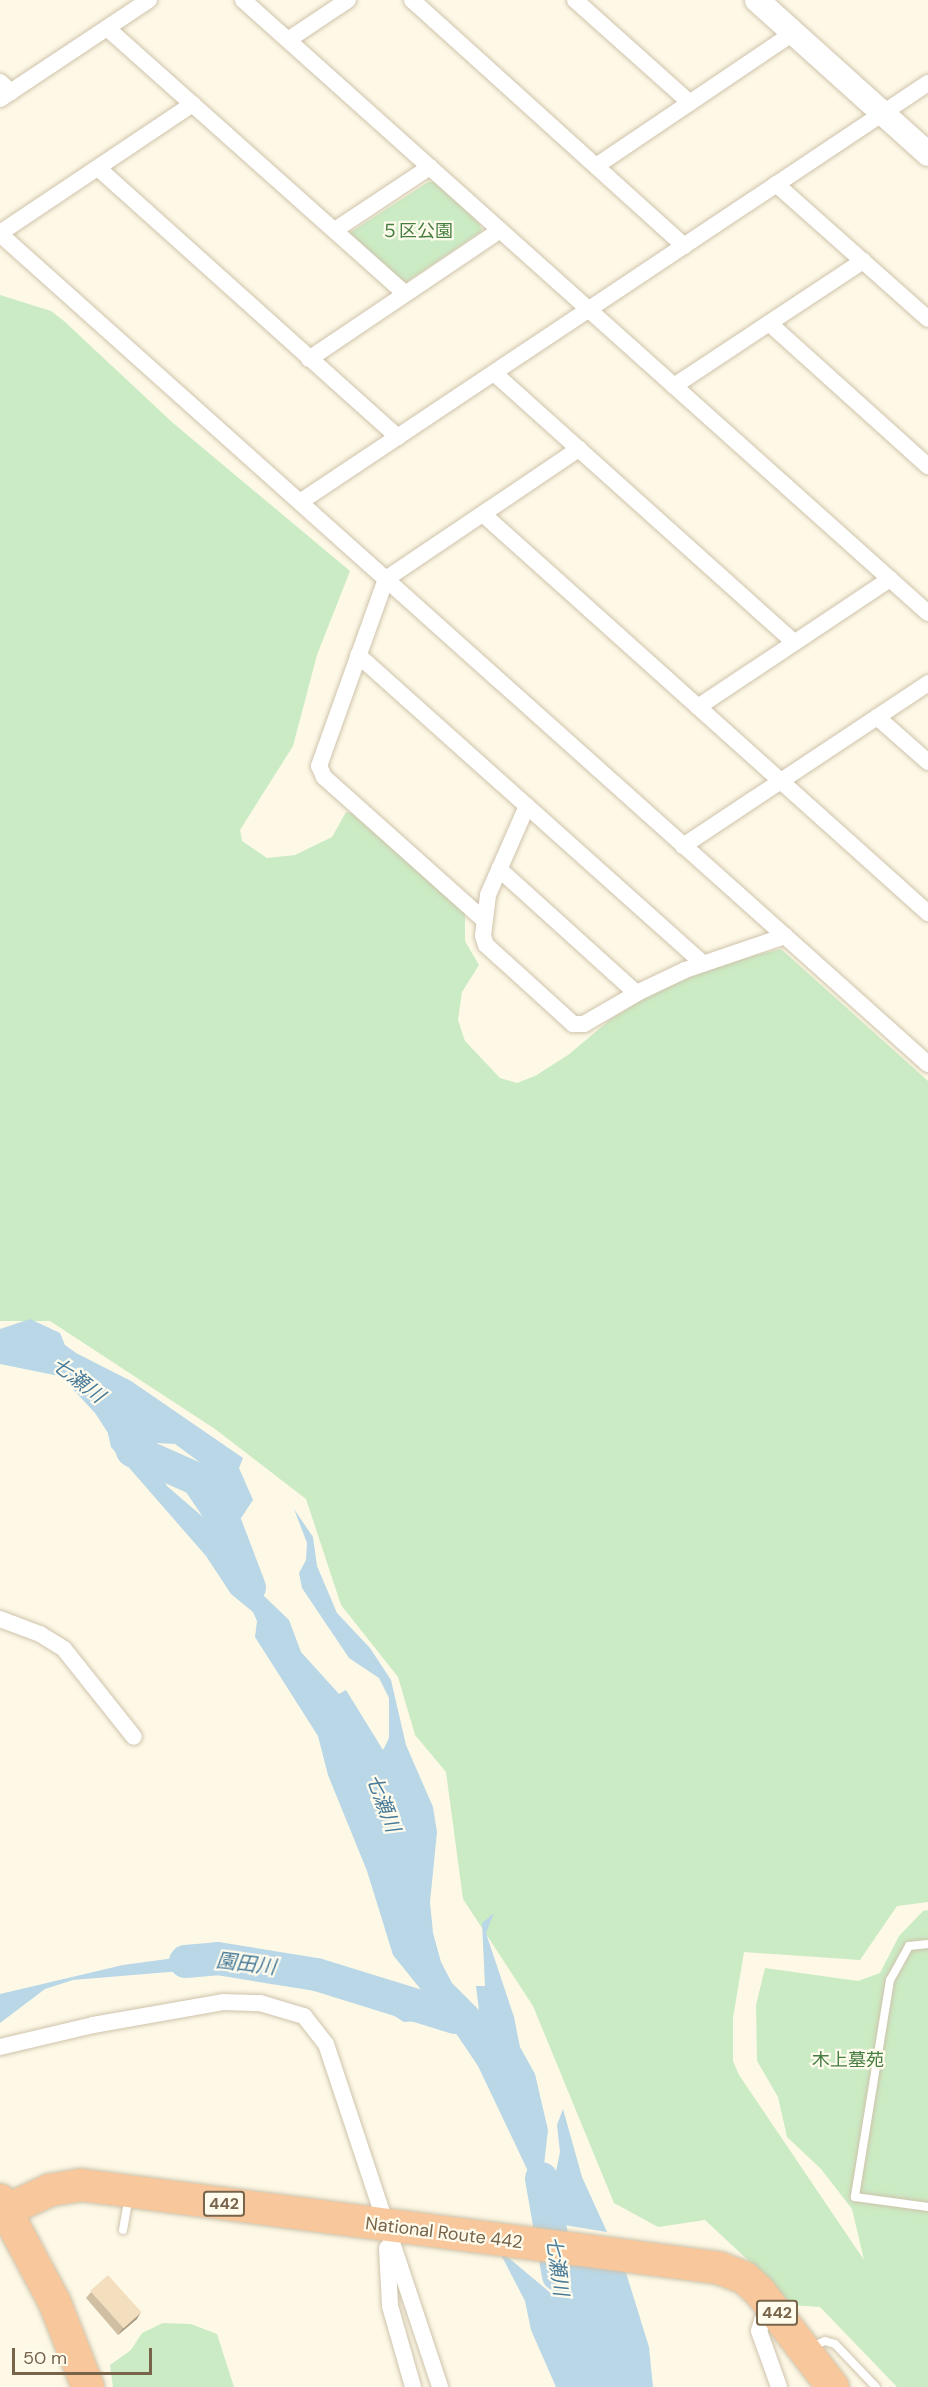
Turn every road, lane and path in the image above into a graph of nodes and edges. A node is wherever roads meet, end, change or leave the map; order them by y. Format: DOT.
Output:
graph roads {
  1 [pos="149,0"];
  2 [pos="243,0"];
  3 [pos="348,0"];
  4 [pos="412,0"];
  5 [pos="575,0"];
  6 [pos="757,0"];
  7 [pos="107,28"];
  8 [pos="793,33"];
  9 [pos="288,40"];
  10 [pos="928,83"];
  11 [pos="4,91"];
  12 [pos="690,103"];
  13 [pos="193,104"];
  14 [pos="882,113"];
  15 [pos="928,154"];
  16 [pos="596,166"];
  17 [pos="430,167"];
  18 [pos="98,168"];
  19 [pos="776,184"];
  20 [pos="335,230"];
  21 [pos="500,230"];
  22 [pos="0,234"];
  23 [pos="684,246"];
  24 [pos="862,261"];
  25 [pos="404,293"];
  26 [pos="588,309"];
  27 [pos="928,319"];
  28 [pos="769,323"];
  29 [pos="309,358"];
  30 [pos="494,373"];
  31 [pos="674,386"];
  32 [pos="398,437"];
  33 [pos="579,449"];
  34 [pos="928,466"];
  35 [pos="300,502"];
  36 [pos="483,514"];
  37 [pos="386,579"];
  38 [pos="890,579"];
  39 [pos="928,613"];
  40 [pos="794,642"];
  41 [pos="358,655"];
  42 [pos="928,683"];
  43 [pos="698,707"];
  44 [pos="877,717"];
  45 [pos="928,762"];
  46 [pos="781,781"];
  47 [pos="527,806"];
  48 [pos="684,846"];
  49 [pos="499,869"];
  50 [pos="928,913"];
  51 [pos="484,920"];
  52 [pos="785,936"];
  53 [pos="703,964"];
  54 [pos="636,993"];
  55 [pos="928,1064"];
  56 [pos="0,1619"];
  57 [pos="134,1737"];
  58 [pos="928,1944"];
  59 [pos="0,2046"];
  60 [pos="130,2191"];
  61 [pos="928,2207"];
  62 [pos="2,2208"];
  63 [pos="385,2226"];
  64 [pos="123,2230"];
  65 [pos="775,2310"];
  66 [pos="806,2350"];
  67 [pos="88,2387"];
  68 [pos="413,2387"];
  69 [pos="440,2387"];
  70 [pos="779,2387"];
  71 [pos="832,2387"];
  72 [pos="876,2387"];
  1 -- 7 [label="street"];
  2 -- 9 [label="street"];
  3 -- 9 [label="street"];
  4 -- 16 [label="street"];
  5 -- 12 [label="street"];
  6 -- 8 [label="street"];
  7 -- 11 [label="street"];
  7 -- 13 [label="street"];
  8 -- 12 [label="street"];
  8 -- 14 [label="street"];
  9 -- 17 [label="street"];
  10 -- 14 [label="street"];
  12 -- 16 [label="street"];
  13 -- 18 [label="street"];
  13 -- 20 [label="street"];
  14 -- 15 [label="street"];
  14 -- 19 [label="street"];
  16 -- 23 [label="street"];
  17 -- 20 [label="street"];
  17 -- 21 [label="street"];
  18 -- 22 [label="street"];
  18 -- 29 [label="street"];
  19 -- 23 [label="street"];
  19 -- 24 [label="street"];
  20 -- 25 [label="street"];
  21 -- 25 [label="street"];
  21 -- 26 [label="street"];
  22 -- 35 [label="street"];
  23 -- 26 [label="street"];
  24 -- 27 [label="street"];
  24 -- 28 [label="street"];
  25 -- 29 [label="street"];
  26 -- 30 [label="street"];
  26 -- 31 [label="street"];
  28 -- 31 [label="street"];
  28 -- 34 [label="street"];
  29 -- 32 [label="street"];
  30 -- 32 [label="street"];
  30 -- 33 [label="street"];
  31 -- 38 [label="street"];
  32 -- 35 [label="street"];
  33 -- 36 [label="street"];
  33 -- 40 [label="street"];
  35 -- 37 [label="street"];
  36 -- 37 [label="street"];
  36 -- 43 [label="street"];
  37 -- 41 [label="street"];
  37 -- 48 [label="street"];
  38 -- 39 [label="street"];
  38 -- 40 [label="street"];
  40 -- 43 [label="street"];
  41 -- 47 [label="street"];
  41 -- 51 [label="street"];
  42 -- 44 [label="street"];
  43 -- 46 [label="street"];
  44 -- 45 [label="street"];
  44 -- 46 [label="street"];
  46 -- 48 [label="street"];
  46 -- 50 [label="street"];
  47 -- 49 [label="street"];
  47 -- 53 [label="street"];
  48 -- 52 [label="street"];
  49 -- 51 [label="street"];
  49 -- 54 [label="street"];
  51 -- 54 [label="street"];
  52 -- 53 [label="street"];
  52 -- 55 [label="street"];
  53 -- 54 [label="street"];
  56 -- 57 [label="street"];
  58 -- 61 [label="lane"];
  59 -- 63 [label="street"];
  60 -- 62 [label="highway, National Route 442 / 442"];
  60 -- 63 [label="highway, National Route 442 / 442"];
  60 -- 64 [label="lane"];
  62 -- 67 [label="highway, National Route 442 / 442"];
  63 -- 65 [label="highway, National Route 442 / 442"];
  63 -- 68 [label="street"];
  63 -- 69 [label="street"];
  65 -- 66 [label="highway, National Route 442 / 442"];
  65 -- 70 [label="street"];
  66 -- 71 [label="highway, National Route 442 / 442"];
  66 -- 72 [label="lane"];
}
